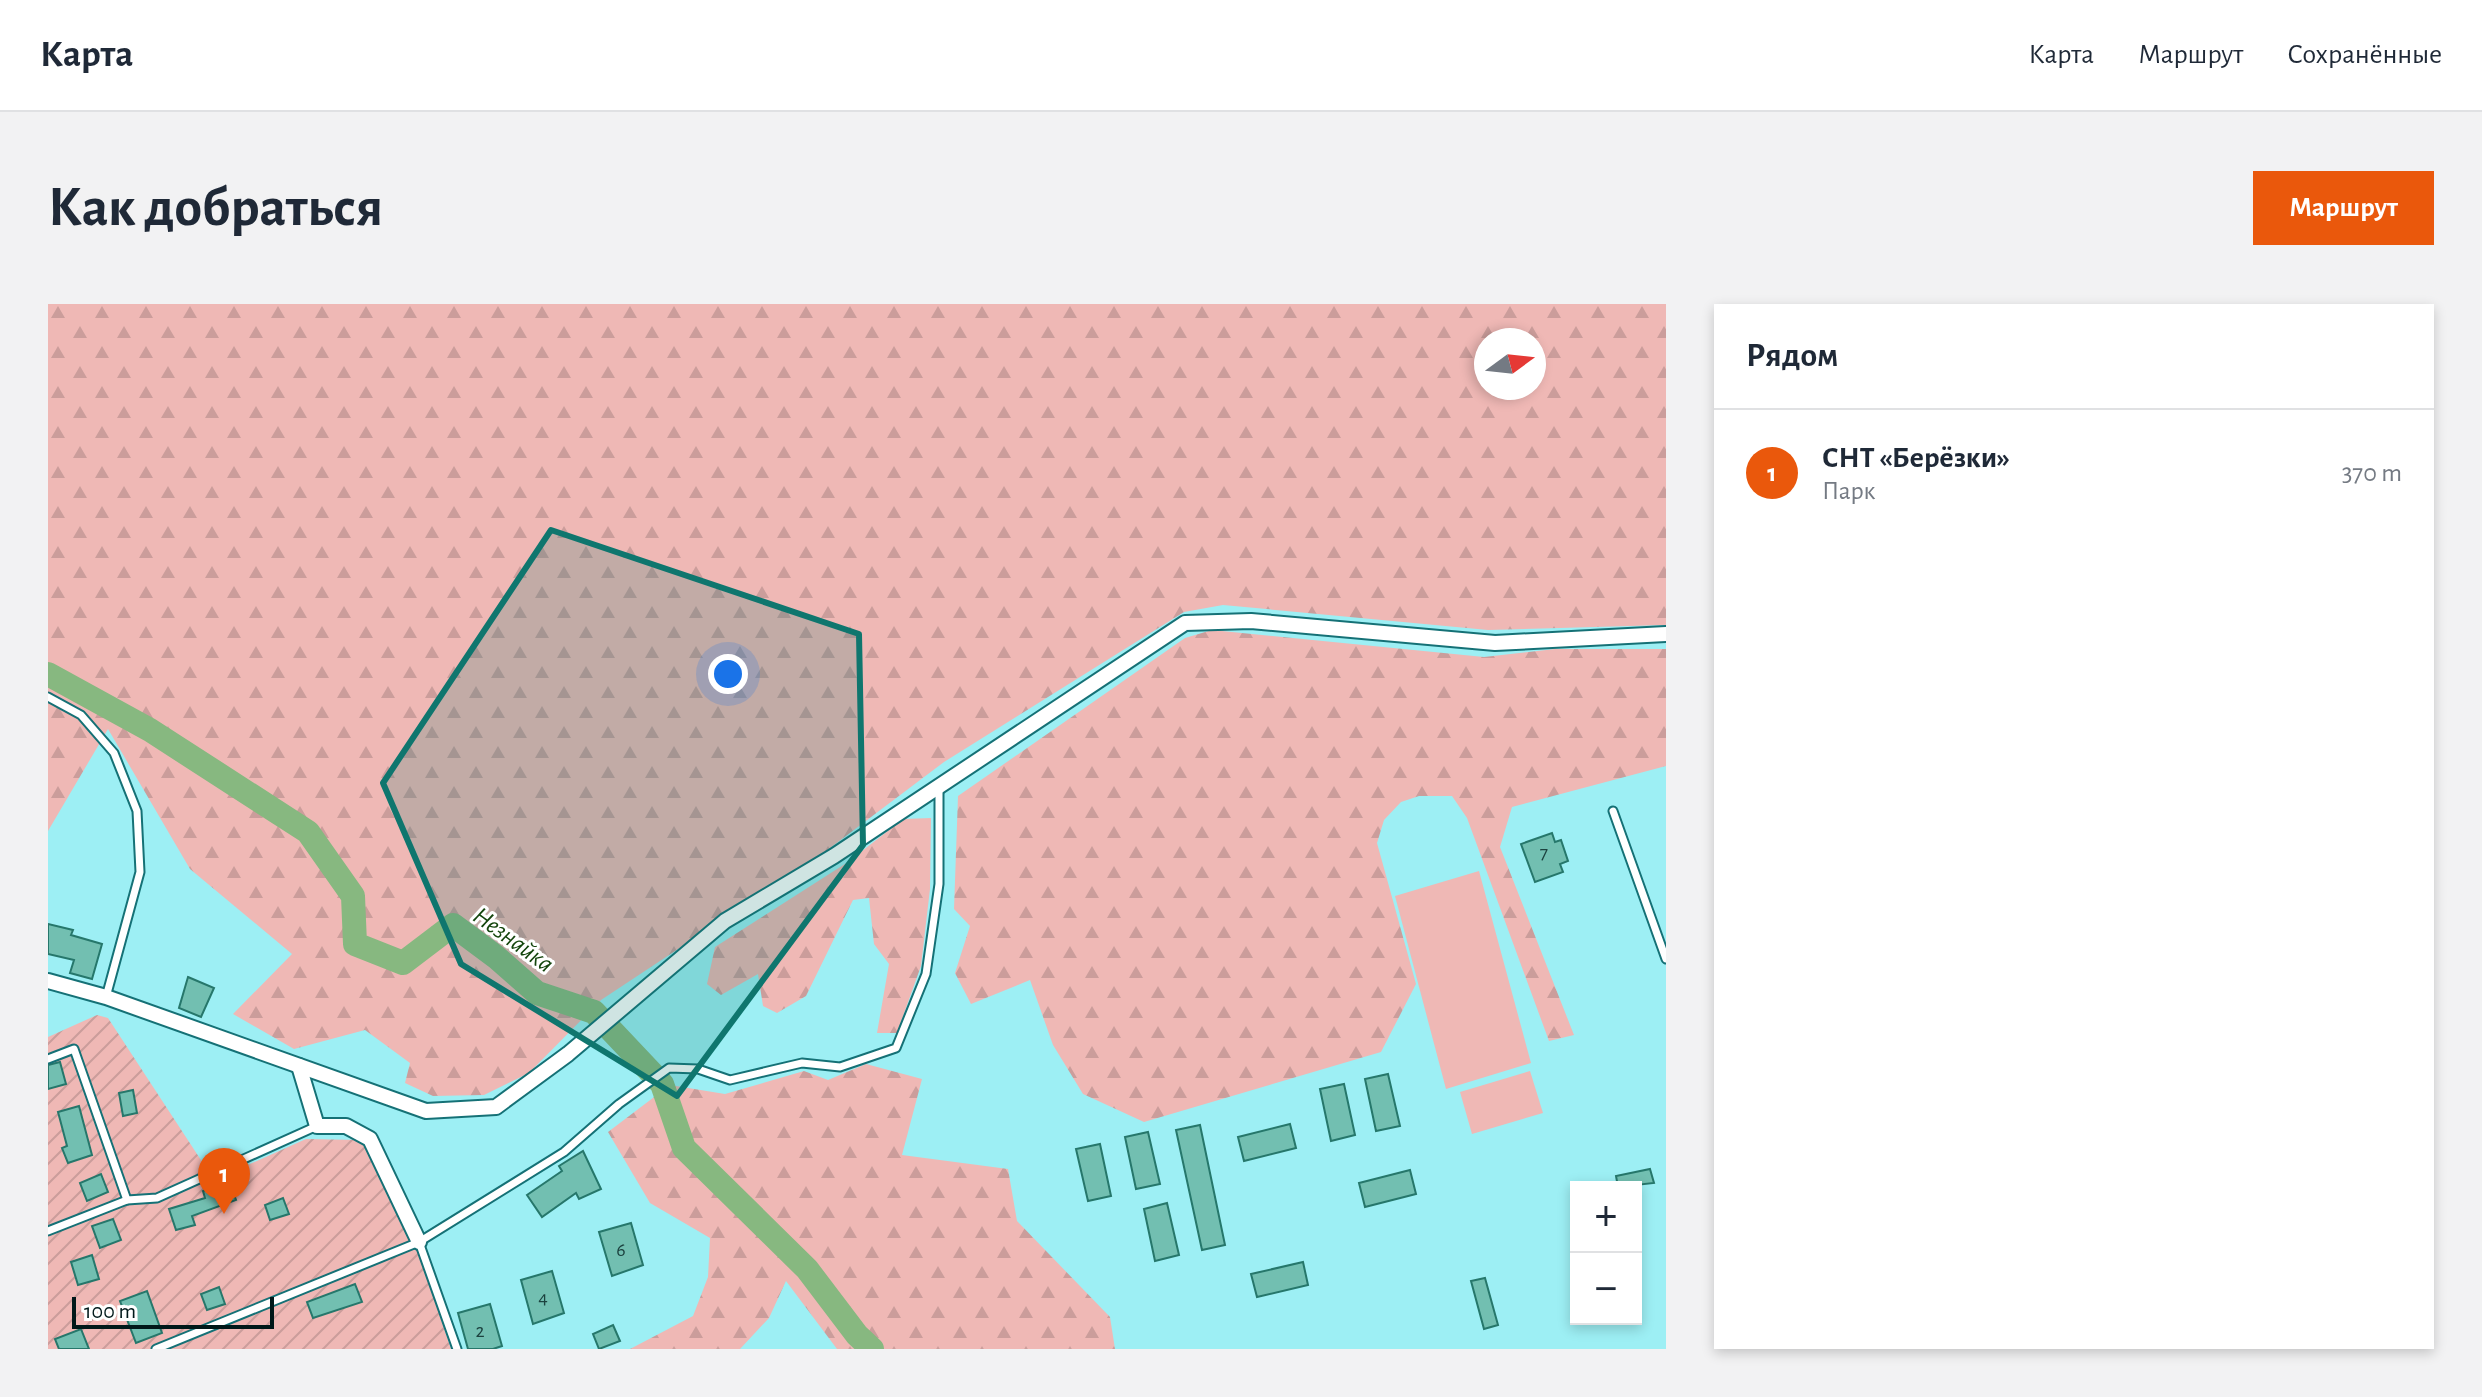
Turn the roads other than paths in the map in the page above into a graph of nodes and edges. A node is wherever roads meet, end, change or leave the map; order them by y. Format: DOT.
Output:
graph roads {
  1 [pos="1666,634"];
  2 [pos="48,697"];
  3 [pos="939,784"];
  4 [pos="1613,811"];
  5 [pos="1666,959"];
  6 [pos="48,981"];
  7 [pos="106,997"];
  8 [pos="48,1059"];
  9 [pos="299,1066"];
  10 [pos="317,1126"];
  11 [pos="127,1200"];
  12 [pos="48,1231"];
  13 [pos="419,1242"];
  14 [pos="156,1349"];
  15 [pos="457,1349"];
  1 -- 3 [label="street"];
  2 -- 7 [label="lane"];
  3 -- 9 [label="street"];
  3 -- 13 [label="lane"];
  4 -- 5 [label="lane"];
  6 -- 7 [label="street"];
  7 -- 9 [label="street"];
  8 -- 11 [label="lane"];
  9 -- 10 [label="street"];
  10 -- 11 [label="lane"];
  10 -- 13 [label="street"];
  11 -- 12 [label="lane"];
  13 -- 14 [label="lane"];
  13 -- 15 [label="lane"];
}
